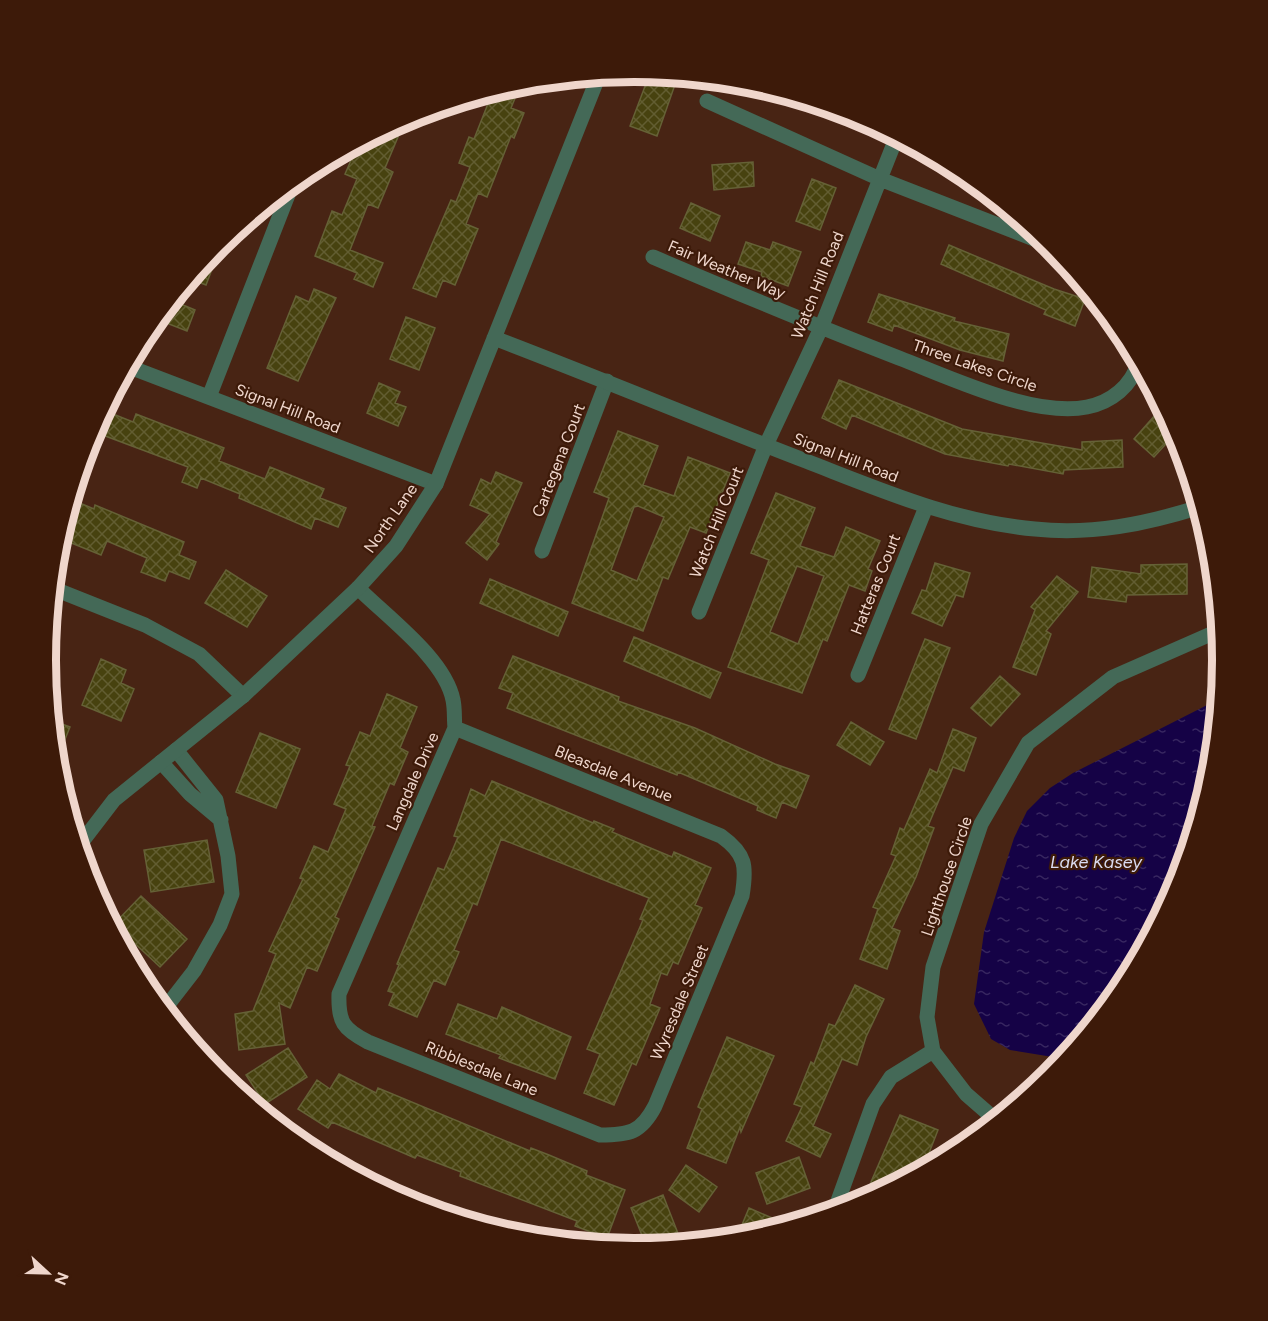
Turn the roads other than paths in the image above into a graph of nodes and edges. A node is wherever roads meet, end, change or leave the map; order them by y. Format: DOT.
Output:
graph roads {
  1 [pos="595,83"];
  2 [pos="707,101"];
  3 [pos="894,144"];
  4 [pos="880,179"];
  5 [pos="286,199"];
  6 [pos="1026,236"];
  7 [pos="653,258"];
  8 [pos="821,328"];
  9 [pos="494,338"];
  10 [pos="134,369"];
  11 [pos="1136,372"];
  12 [pos="607,381"];
  13 [pos="209,397"];
  14 [pos="766,446"];
  15 [pos="436,484"];
  16 [pos="926,507"];
  17 [pos="1192,509"];
  18 [pos="542,551"];
  19 [pos="358,588"];
  20 [pos="60,591"];
  21 [pos="699,612"];
  22 [pos="1211,634"];
  23 [pos="858,675"];
  24 [pos="243,696"];
  25 [pos="455,728"];
  26 [pos="176,750"];
  27 [pos="161,762"];
  28 [pos="221,820"];
  29 [pos="84,839"];
  30 [pos="746,868"];
  31 [pos="169,1004"];
  32 [pos="339,1013"];
  33 [pos="933,1051"];
  34 [pos="990,1115"];
  35 [pos="624,1135"];
  36 [pos="838,1201"];
  1 -- 9 [label="street, North Lane"];
  2 -- 4 [label="street"];
  3 -- 4 [label="street, Watch Hill Road"];
  4 -- 6 [label="street"];
  4 -- 8 [label="street, Watch Hill Road"];
  5 -- 13 [label="street"];
  7 -- 8 [label="street, Fair Weather Way"];
  8 -- 11 [label="street, Three Lakes Circle"];
  8 -- 14 [label="street, Watch Hill Road"];
  9 -- 12 [label="street, Signal Hill Road"];
  9 -- 15 [label="street, North Lane"];
  10 -- 13 [label="street, Signal Hill Road"];
  12 -- 14 [label="street, Signal Hill Road"];
  12 -- 18 [label="street, Cartegena Court"];
  13 -- 15 [label="street, Signal Hill Road"];
  14 -- 16 [label="street, Signal Hill Road"];
  14 -- 21 [label="street, Watch Hill Court"];
  15 -- 19 [label="street, North Lane"];
  16 -- 17 [label="street, Signal Hill Road"];
  16 -- 23 [label="street, Hatteras Court"];
  19 -- 24 [label="street, North Lane"];
  19 -- 25 [label="street, Langdale Drive"];
  20 -- 24 [label="street"];
  22 -- 33 [label="street, Lighthouse Circle"];
  24 -- 26 [label="street, North Lane"];
  25 -- 30 [label="street, Bleasdale Avenue"];
  25 -- 32 [label="street, Langdale Drive"];
  26 -- 27 [label="street, North Lane"];
  26 -- 28 [label="street"];
  27 -- 28 [label="street"];
  27 -- 29 [label="street, North Lane"];
  28 -- 31 [label="street"];
  30 -- 35 [label="street, Wyresdale Street"];
  32 -- 35 [label="street, Ribblesdale Lane"];
  33 -- 34 [label="street, Lighthouse Circle"];
  33 -- 36 [label="street"];
}
